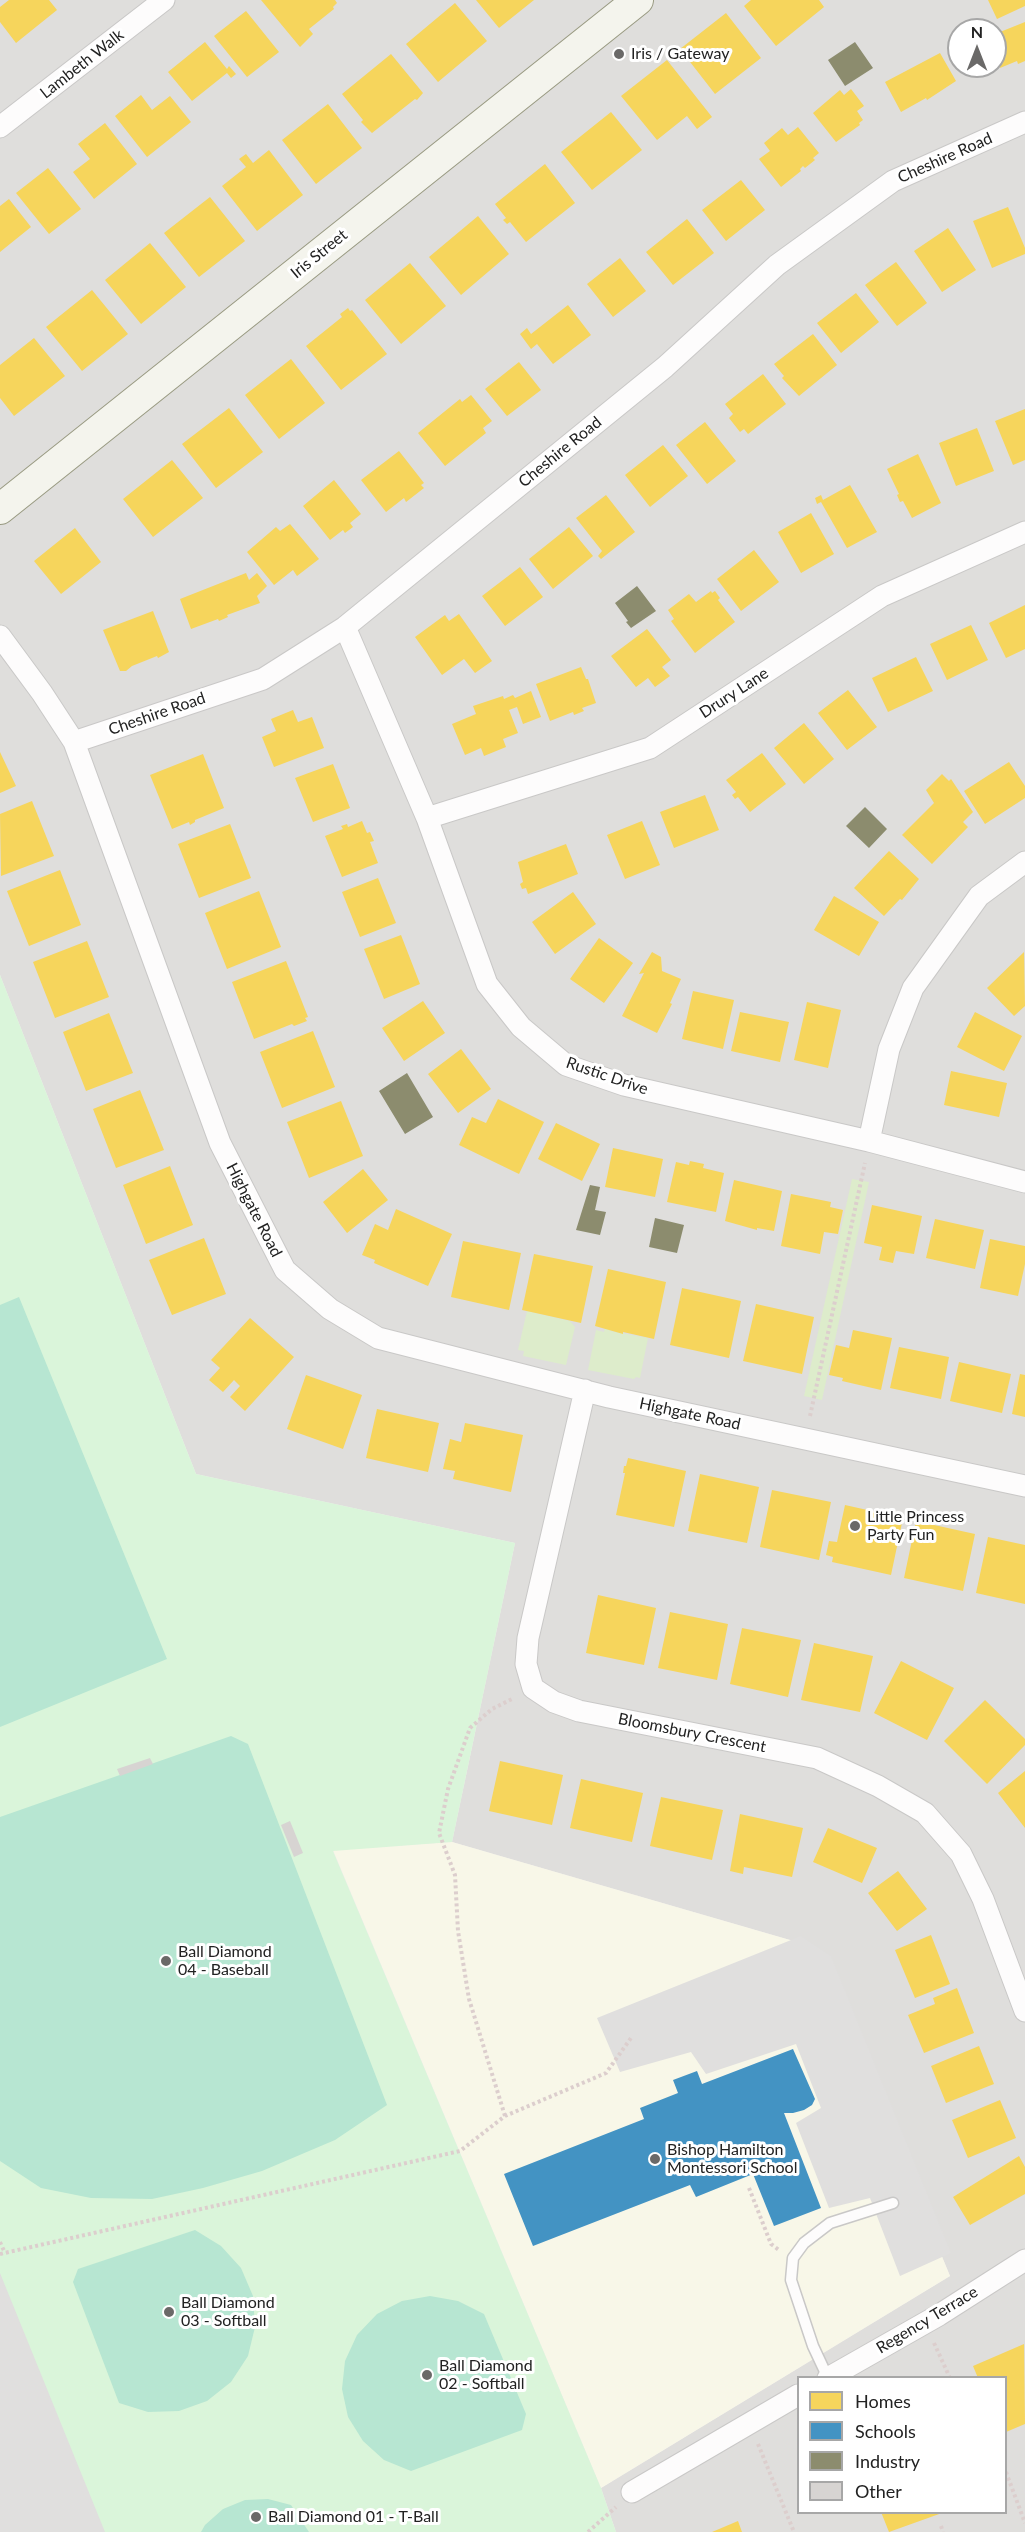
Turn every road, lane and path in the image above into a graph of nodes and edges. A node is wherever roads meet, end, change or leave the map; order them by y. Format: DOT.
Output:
graph roads {
  1 [pos="164,0"];
  2 [pos="636,1"];
  3 [pos="1025,122"];
  4 [pos="0,127"];
  5 [pos="0,509"];
  6 [pos="1025,532"];
  7 [pos="345,627"];
  8 [pos="0,636"];
  9 [pos="74,742"];
  10 [pos="427,818"];
  11 [pos="1025,862"];
  12 [pos="869,1141"];
  13 [pos="1025,1182"];
  14 [pos="585,1390"];
  15 [pos="805,1439"];
  16 [pos="1025,1486"];
  17 [pos="492,1709"];
  18 [pos="1025,2011"];
  19 [pos="631,2038"];
  20 [pos="505,2116"];
  21 [pos="749,2188"];
  22 [pos="893,2203"];
  23 [pos="0,2242"];
  24 [pos="2,2254"];
  25 [pos="793,2258"];
  26 [pos="1025,2260"];
  27 [pos="936,2347"];
  28 [pos="827,2376"];
  29 [pos="832,2376"];
  30 [pos="949,2376"];
  31 [pos="797,2396"];
  32 [pos="761,2453"];
  33 [pos="1007,2477"];
  34 [pos="632,2492"];
  35 [pos="1025,2523"];
  36 [pos="941,2526"];
  37 [pos="588,2532"];
  38 [pos="794,2532"];
  39 [pos="943,2532"];
  1 -- 4 [label="street, Lambeth Walk"];
  2 -- 5 [label="street, Iris Street"];
  3 -- 7 [label="street, Cheshire Road"];
  6 -- 10 [label="street, Drury Lane"];
  7 -- 9 [label="street, Cheshire Road"];
  7 -- 10 [label="street, Rustic Drive"];
  8 -- 9 [label="street, Highgate Road"];
  9 -- 14 [label="street, Highgate Road"];
  10 -- 12 [label="street, Rustic Drive"];
  11 -- 12 [label="street"];
  12 -- 13 [label="street, Rustic Drive"];
  12 -- 15 [label="path"];
  14 -- 15 [label="street, Highgate Road"];
  14 -- 18 [label="street, Bloomsbury Crescent"];
  15 -- 16 [label="street, Highgate Road"];
  17 -- 20 [label="path"];
  19 -- 20 [label="path"];
  20 -- 24 [label="path"];
  21 -- 25 [label="path"];
  22 -- 25 [label="lane"];
  23 -- 24 [label="path"];
  25 -- 28 [label="lane"];
  26 -- 29 [label="street, Regency Terrace"];
  27 -- 30 [label="path"];
  31 -- 34 [label="street"];
  32 -- 38 [label="path"];
  33 -- 35 [label="path"];
  34 -- 37 [label="path"];
  36 -- 39 [label="path"];
}
